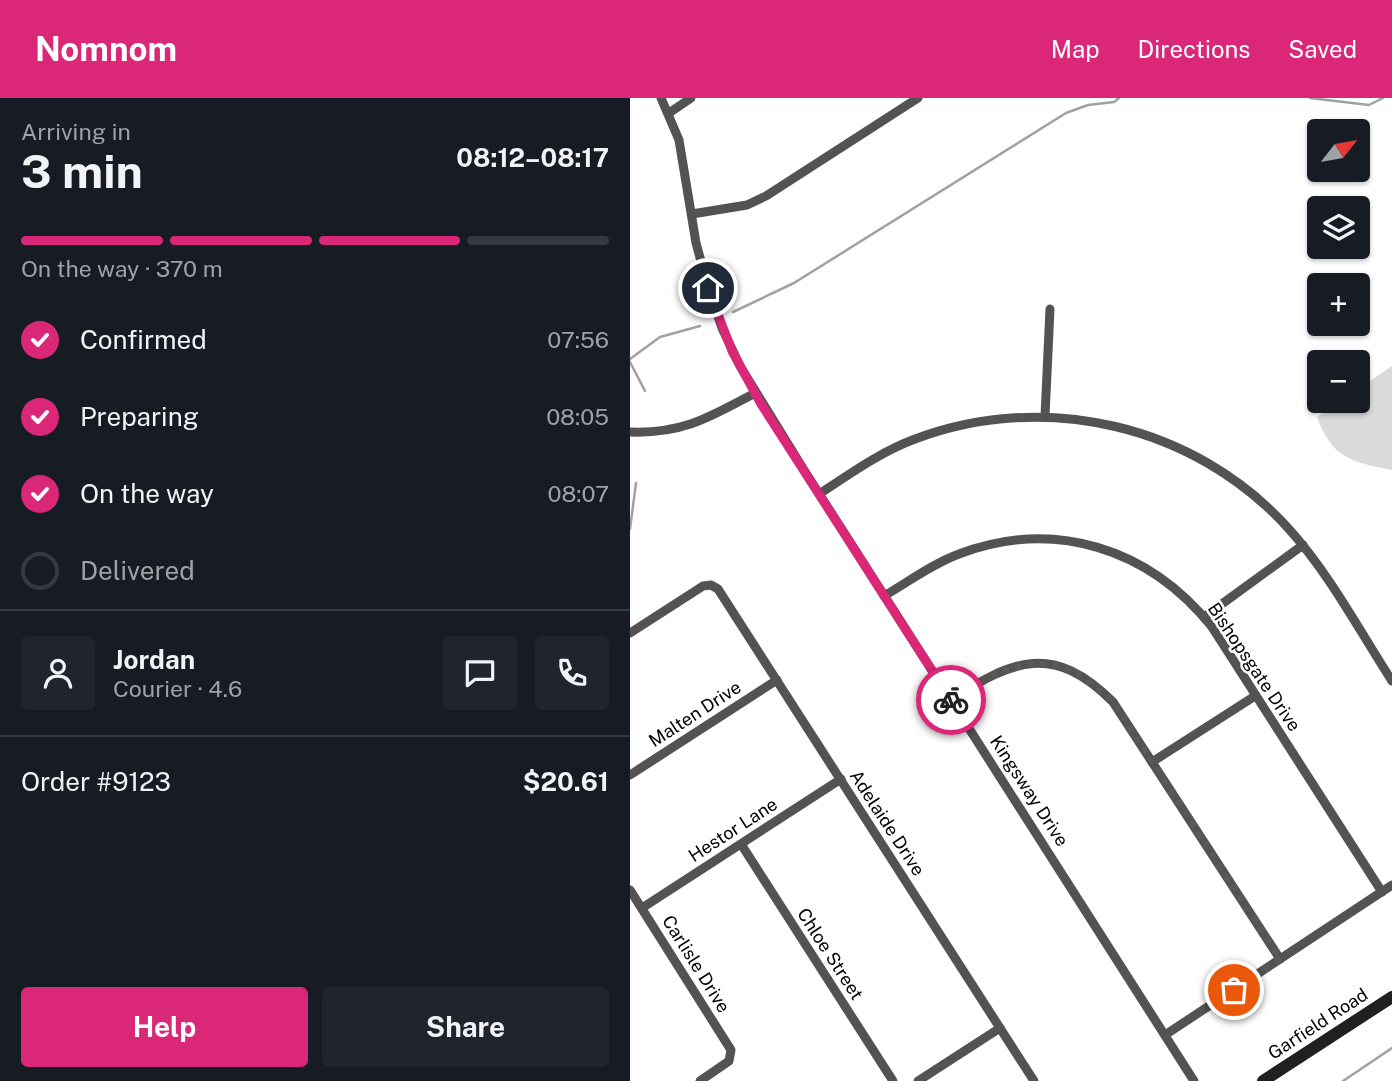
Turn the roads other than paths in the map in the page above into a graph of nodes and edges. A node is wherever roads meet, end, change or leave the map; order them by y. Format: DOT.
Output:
graph roads {
  1 [pos="661,98"];
  2 [pos="691,98"];
  3 [pos="918,98"];
  4 [pos="669,113"];
  5 [pos="692,214"];
  6 [pos="1050,309"];
  7 [pos="755,393"];
  8 [pos="1045,416"];
  9 [pos="630,432"];
  10 [pos="819,494"];
  11 [pos="1303,545"];
  12 [pos="884,597"];
  13 [pos="1204,617"];
  14 [pos="630,633"];
  15 [pos="777,680"];
  16 [pos="1392,681"];
  17 [pos="1255,696"];
  18 [pos="951,700"];
  19 [pos="1152,762"];
  20 [pos="630,775"];
  21 [pos="841,779"];
  22 [pos="741,844"];
  23 [pos="1392,886"];
  24 [pos="630,890"];
  25 [pos="1382,892"];
  26 [pos="642,908"];
  27 [pos="1280,959"];
  28 [pos="1392,997"];
  29 [pos="1000,1028"];
  30 [pos="1165,1035"];
  31 [pos="700,1081"];
  32 [pos="893,1081"];
  33 [pos="918,1081"];
  34 [pos="1034,1081"];
  35 [pos="1194,1081"];
  36 [pos="1263,1081"];
  1 -- 4 [label="street, Kingsway Drive"];
  2 -- 4 [label="street"];
  3 -- 5 [label="street"];
  4 -- 5 [label="street, Kingsway Drive"];
  5 -- 7 [label="street, Kingsway Drive"];
  6 -- 8 [label="street"];
  7 -- 9 [label="street"];
  7 -- 10 [label="street, Kingsway Drive"];
  8 -- 10 [label="street"];
  8 -- 11 [label="street"];
  10 -- 12 [label="street, Kingsway Drive"];
  11 -- 13 [label="street"];
  11 -- 16 [label="street"];
  12 -- 13 [label="street, Bishopsgate Drive"];
  12 -- 18 [label="street, Kingsway Drive"];
  13 -- 17 [label="street, Bishopsgate Drive"];
  14 -- 15 [label="street, Adelaide Drive"];
  15 -- 20 [label="street, Malten Drive"];
  15 -- 21 [label="street, Adelaide Drive"];
  17 -- 19 [label="street"];
  17 -- 25 [label="street, Bishopsgate Drive"];
  18 -- 19 [label="street"];
  18 -- 30 [label="street, Kingsway Drive"];
  19 -- 27 [label="street"];
  21 -- 22 [label="street, Hestor Lane"];
  21 -- 29 [label="street, Adelaide Drive"];
  22 -- 26 [label="street, Hestor Lane"];
  22 -- 32 [label="street, Chloe Street"];
  23 -- 25 [label="street"];
  24 -- 26 [label="street, Carlisle Drive"];
  25 -- 27 [label="street"];
  26 -- 31 [label="street, Carlisle Drive"];
  27 -- 30 [label="street"];
  28 -- 36 [label="street, Garfield Road"];
  29 -- 33 [label="street"];
  29 -- 34 [label="street, Adelaide Drive"];
  30 -- 35 [label="street, Kingsway Drive"];
}
